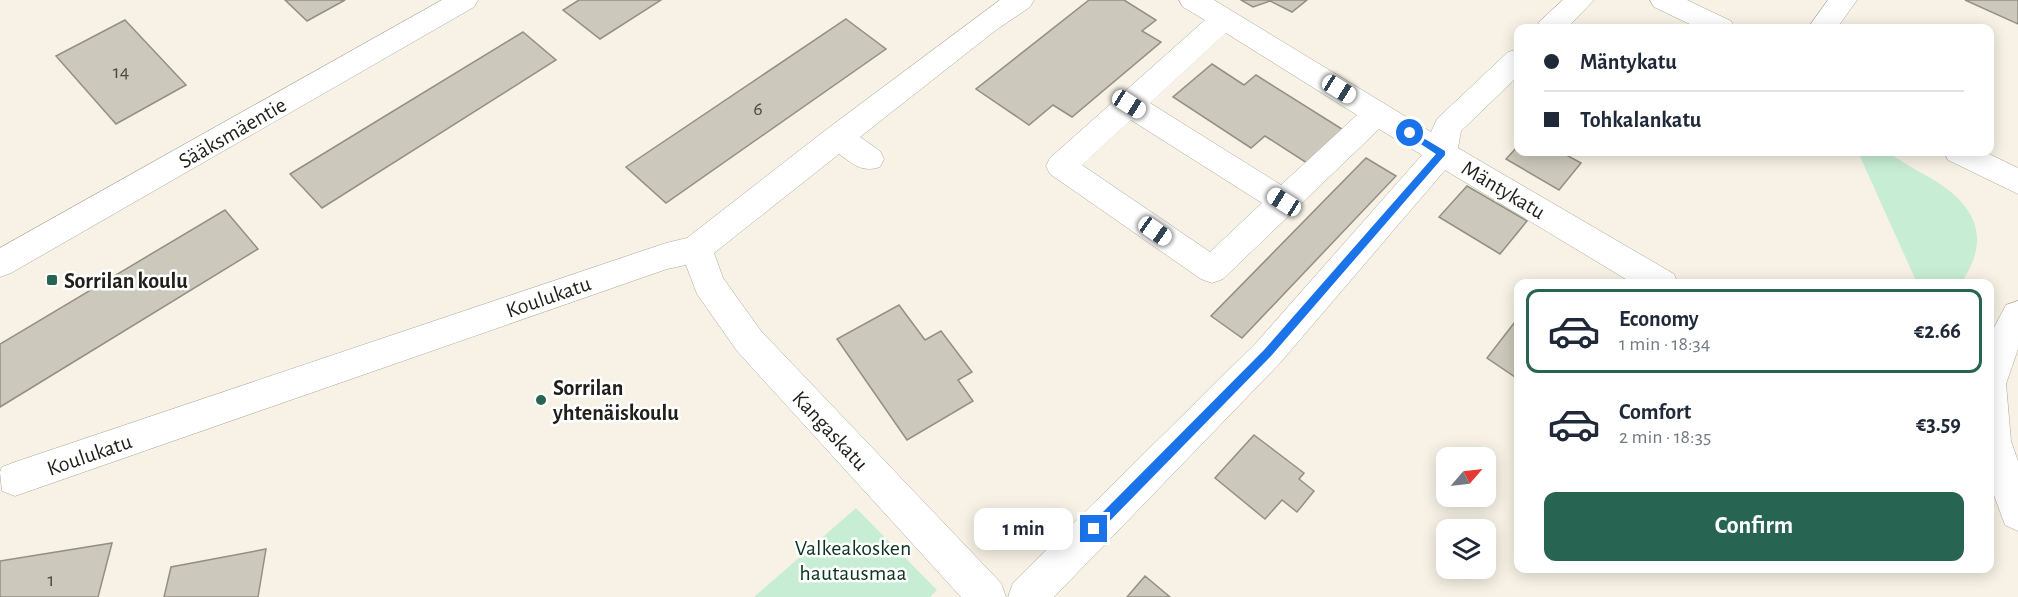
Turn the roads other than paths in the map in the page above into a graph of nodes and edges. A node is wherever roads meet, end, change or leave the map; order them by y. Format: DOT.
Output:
graph roads {
  1 [pos="464,0"];
  2 [pos="1020,0"];
  3 [pos="1193,0"];
  4 [pos="1580,0"];
  5 [pos="1664,0"];
  6 [pos="1843,0"];
  7 [pos="1224,19"];
  8 [pos="1554,24"];
  9 [pos="1713,24"];
  10 [pos="1825,24"];
  11 [pos="1514,63"];
  12 [pos="1129,104"];
  13 [pos="1377,113"];
  14 [pos="838,137"];
  15 [pos="1442,153"];
  16 [pos="1967,156"];
  17 [pos="869,159"];
  18 [pos="2018,182"];
  19 [pos="1284,202"];
  20 [pos="696,249"];
  21 [pos="0,264"];
  22 [pos="1654,279"];
  23 [pos="2018,315"];
  24 [pos="1994,369"];
  25 [pos="1994,449"];
  26 [pos="15,479"];
  27 [pos="2018,513"];
  28 [pos="987,597"];
  29 [pos="1027,597"];
  1 -- 21 [label="street, Sääksmäentie"];
  2 -- 14 [label="street, Koulukatu"];
  3 -- 7 [label="street, Mäntykatu"];
  4 -- 8 [label="street"];
  5 -- 9 [label="street"];
  6 -- 10 [label="street"];
  7 -- 12 [label="street"];
  7 -- 13 [label="street, Mäntykatu"];
  11 -- 15 [label="street"];
  12 -- 19 [label="street"];
  12 -- 19 [label="street"];
  13 -- 15 [label="street, Mäntykatu"];
  13 -- 19 [label="street"];
  14 -- 17 [label="street"];
  14 -- 20 [label="street, Koulukatu"];
  15 -- 22 [label="street, Mäntykatu"];
  15 -- 29 [label="street"];
  16 -- 18 [label="street"];
  20 -- 26 [label="street, Koulukatu"];
  20 -- 28 [label="street, Kangaskatu"];
  23 -- 24 [label="street"];
  25 -- 27 [label="street"];
}
